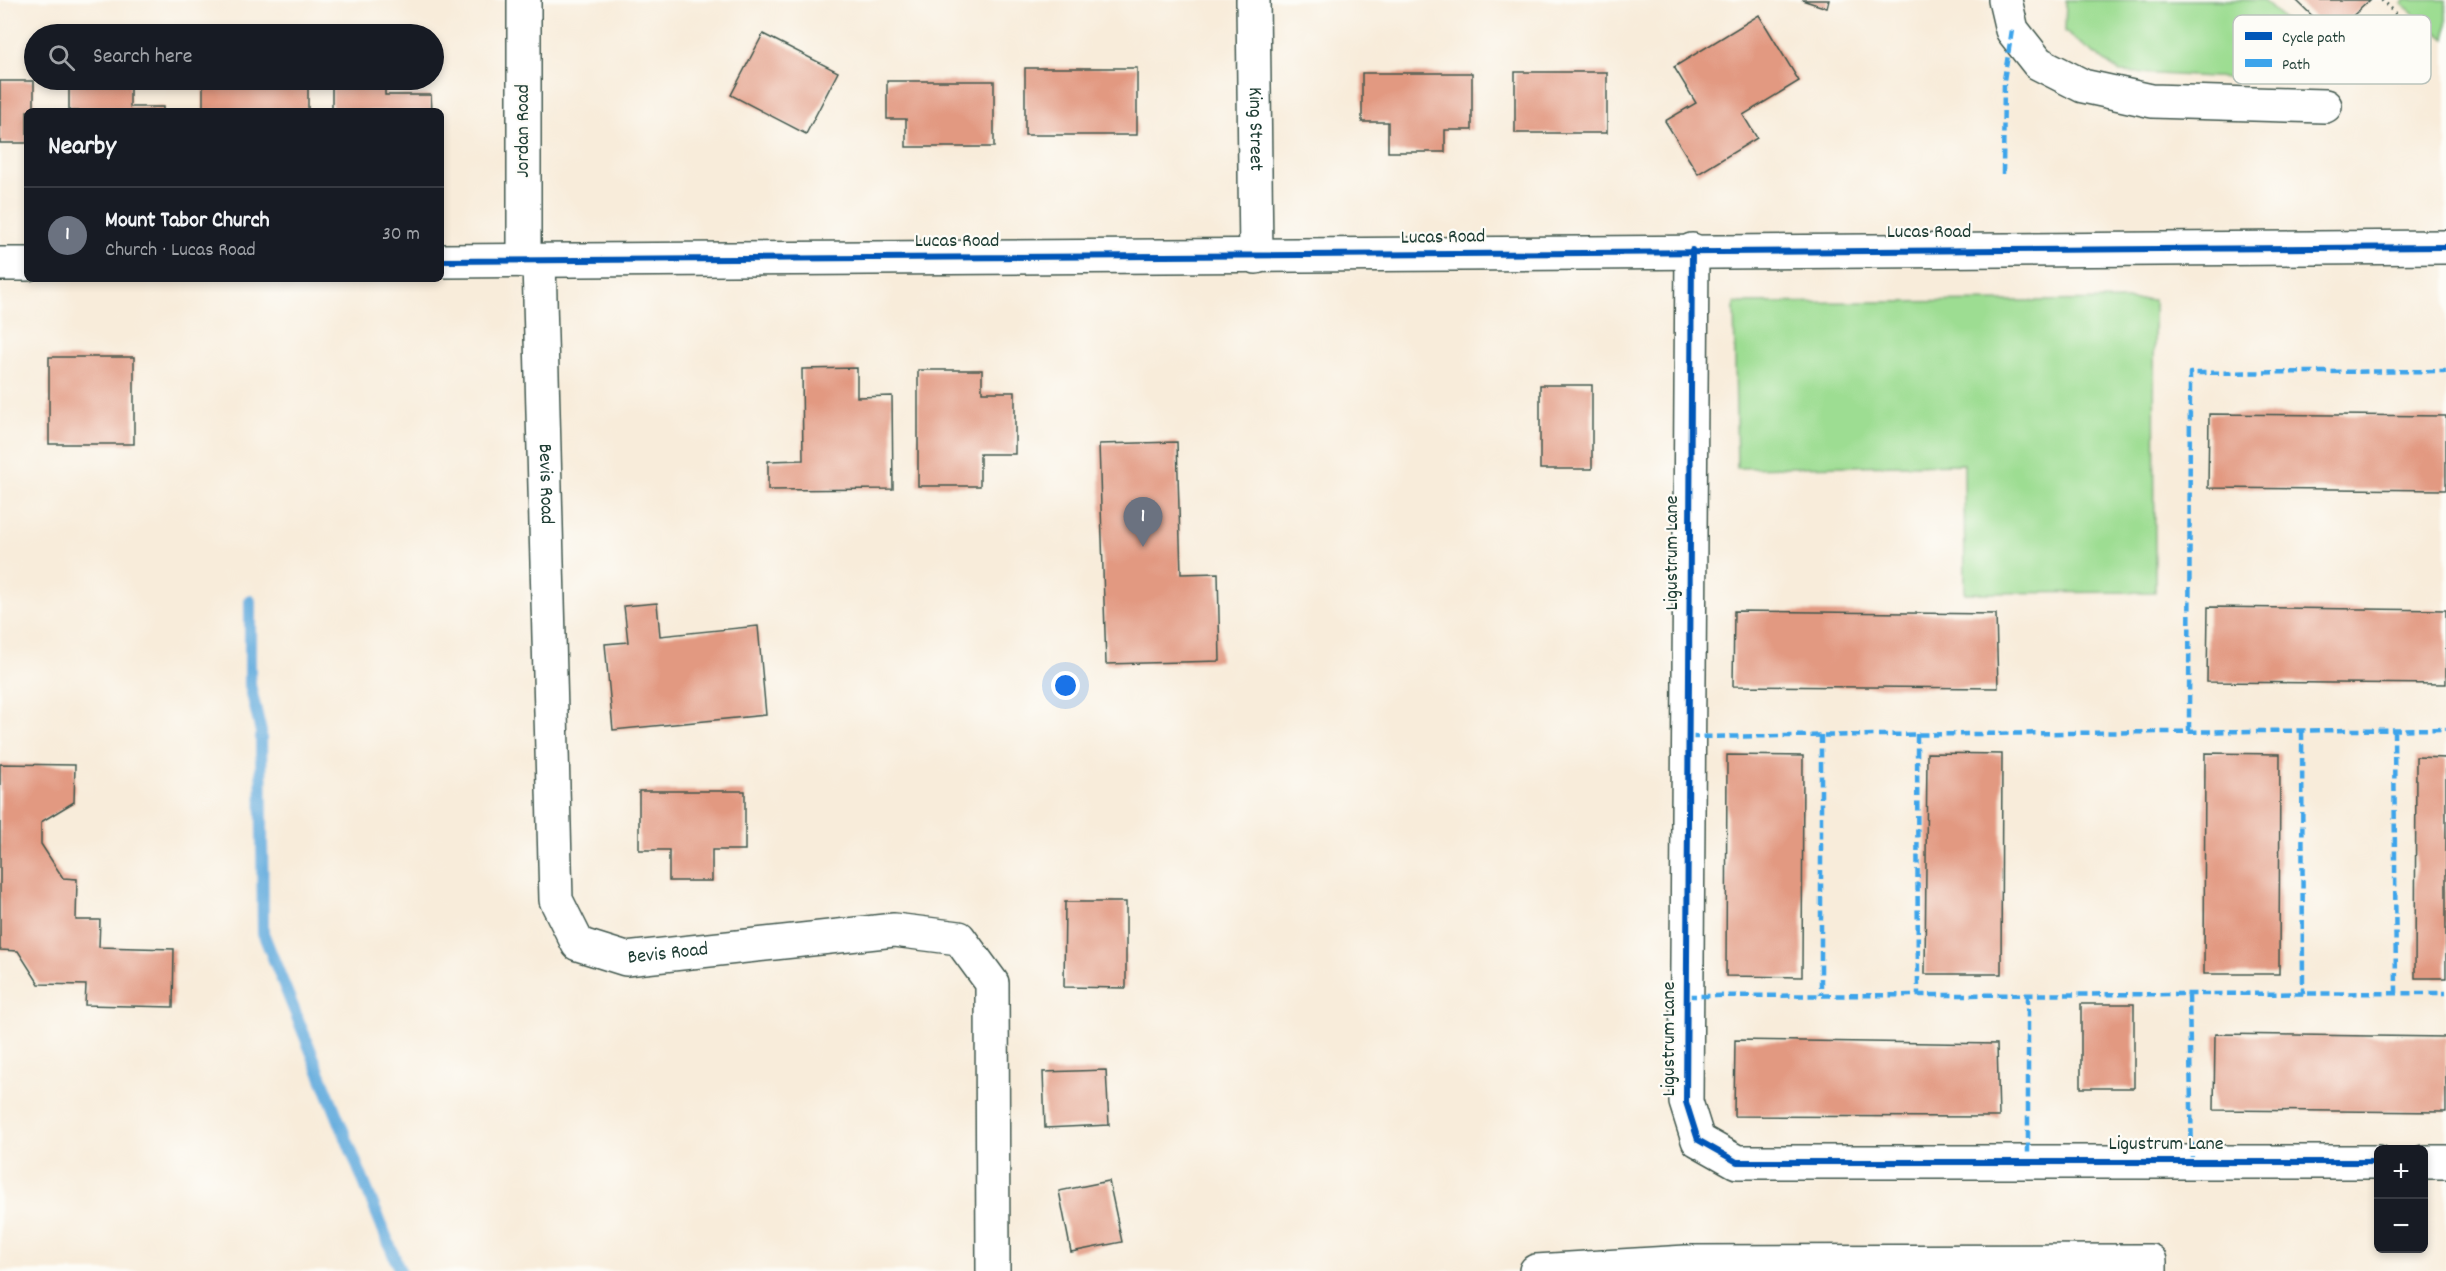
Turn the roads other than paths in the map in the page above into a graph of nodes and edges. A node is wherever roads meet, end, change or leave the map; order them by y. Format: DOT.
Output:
graph roads {
  1 [pos="524,0"];
  2 [pos="1253,0"];
  3 [pos="2005,0"];
  4 [pos="2325,106"];
  5 [pos="2446,247"];
  6 [pos="1692,250"];
  7 [pos="1256,257"];
  8 [pos="444,261"];
  9 [pos="531,261"];
  10 [pos="0,264"];
  11 [pos="24,264"];
  12 [pos="2374,1162"];
  13 [pos="2428,1162"];
  14 [pos="2446,1162"];
  15 [pos="1686,1266"];
  16 [pos="993,1271"];
  17 [pos="1536,1271"];
  18 [pos="2150,1271"];
  1 -- 9 [label="street, Jordan Road"];
  2 -- 7 [label="street, King Street"];
  3 -- 4 [label="street"];
  5 -- 6 [label="street, Lucas Road"];
  6 -- 7 [label="street, Lucas Road"];
  6 -- 12 [label="street, Ligustrum Lane"];
  7 -- 9 [label="street, Lucas Road"];
  8 -- 9 [label="street, Lucas Road"];
  9 -- 16 [label="street, Bevis Road"];
  10 -- 11 [label="street"];
  13 -- 14 [label="street"];
  15 -- 17 [label="street"];
  15 -- 18 [label="street"];
}
